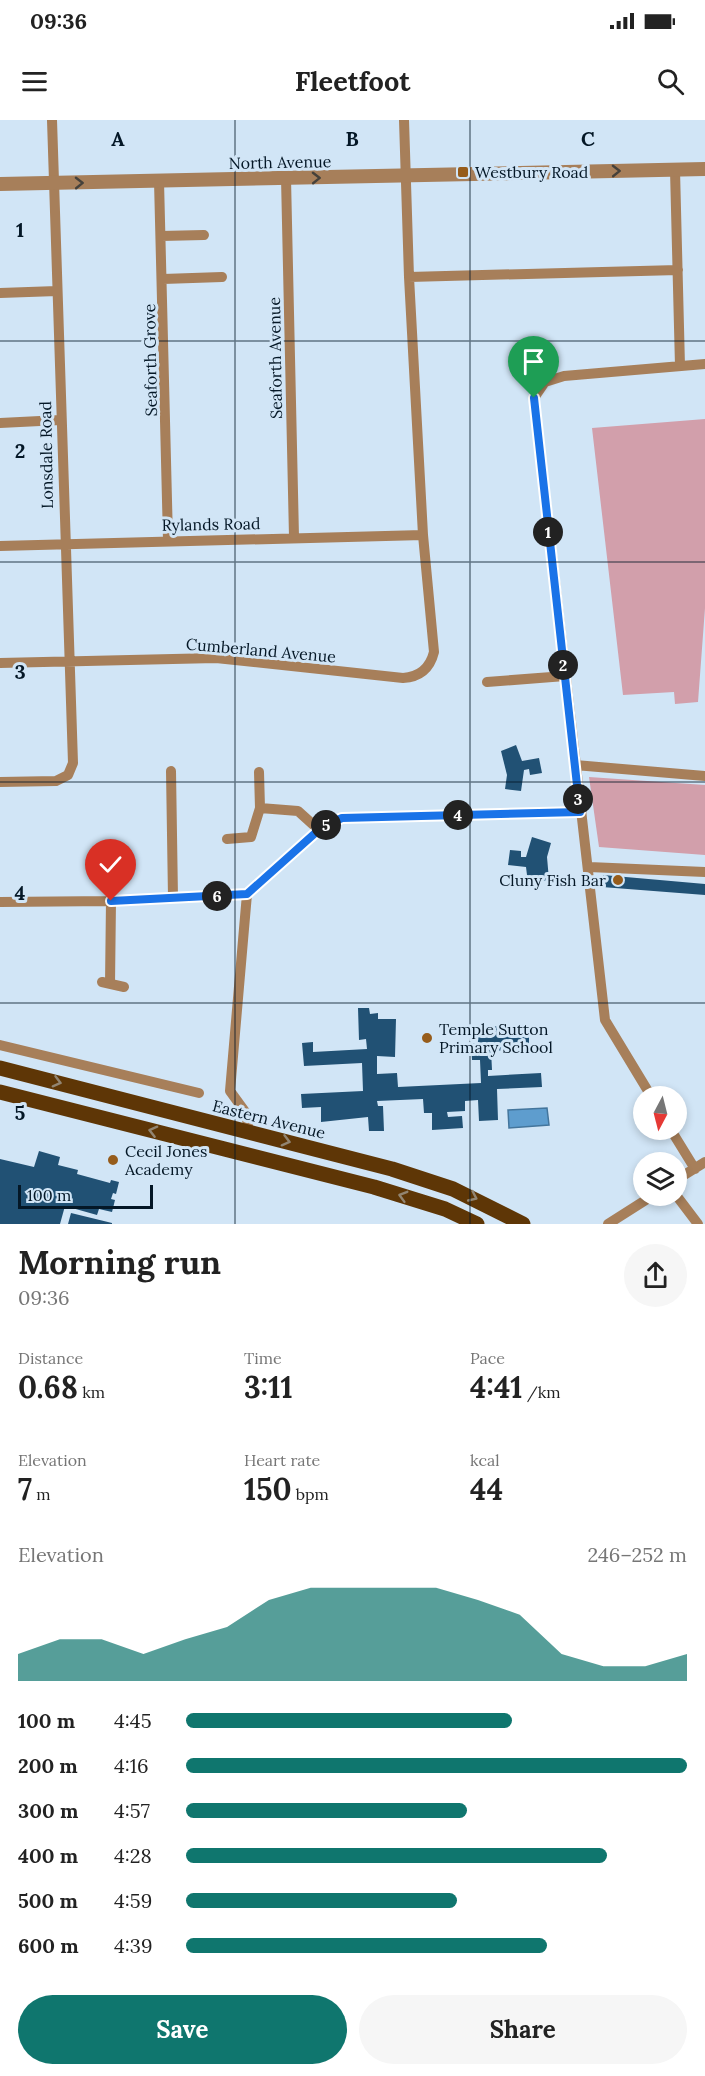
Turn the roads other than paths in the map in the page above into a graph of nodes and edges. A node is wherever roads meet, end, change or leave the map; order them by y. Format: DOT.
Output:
graph roads {
  1 [pos="52,120"];
  2 [pos="405,120"];
  3 [pos="705,169"];
  4 [pos="675,170"];
  5 [pos="406,176"];
  6 [pos="286,178"];
  7 [pos="159,181"];
  8 [pos="54,183"];
  9 [pos="0,184"];
  10 [pos="204,235"];
  11 [pos="161,236"];
  12 [pos="678,270"];
  13 [pos="222,277"];
  14 [pos="409,277"];
  15 [pos="163,279"];
  16 [pos="57,291"];
  17 [pos="0,293"];
  18 [pos="705,364"];
  19 [pos="680,366"];
  20 [pos="60,420"];
  21 [pos="0,423"];
  22 [pos="423,536"];
  23 [pos="294,537"];
  24 [pos="168,540"];
  25 [pos="64,542"];
  26 [pos="0,546"];
  27 [pos="70,661"];
  28 [pos="0,663"];
  29 [pos="565,676"];
  30 [pos="487,682"];
  31 [pos="575,765"];
  32 [pos="171,771"];
  33 [pos="259,772"];
  34 [pos="705,776"];
  35 [pos="0,782"];
  36 [pos="260,808"];
  37 [pos="580,812"];
  38 [pos="319,830"];
  39 [pos="227,839"];
  40 [pos="589,867"];
  41 [pos="705,872"];
  42 [pos="247,894"];
  43 [pos="173,898"];
  44 [pos="111,901"];
  45 [pos="0,902"];
  46 [pos="124,987"];
  47 [pos="0,1045"];
  48 [pos="0,1068"];
  49 [pos="645,1086"];
  50 [pos="0,1092"];
  51 [pos="199,1093"];
  52 [pos="249,1132"];
  53 [pos="677,1140"];
  54 [pos="705,1162"];
  55 [pos="695,1169"];
  56 [pos="687,1174"];
  57 [pos="636,1206"];
  58 [pos="684,1206"];
  59 [pos="477,1224"];
  60 [pos="523,1224"];
  61 [pos="608,1224"];
  62 [pos="698,1224"];
  1 -- 8 [label="street, Lonsdale Road"];
  2 -- 5 [label="street"];
  3 -- 4 [label="street, North Avenue"];
  5 -- 4 [label="street, North Avenue, one-way"];
  4 -- 12 [label="street"];
  6 -- 5 [label="street, North Avenue, one-way"];
  5 -- 14 [label="street"];
  6 -- 7 [label="street, North Avenue"];
  6 -- 23 [label="street, Seaforth Avenue"];
  8 -- 7 [label="street, North Avenue, one-way"];
  7 -- 11 [label="street, Seaforth Grove"];
  8 -- 9 [label="street, North Avenue"];
  8 -- 16 [label="street, Lonsdale Road"];
  10 -- 11 [label="street"];
  11 -- 15 [label="street, Seaforth Grove"];
  12 -- 14 [label="street"];
  12 -- 19 [label="street"];
  13 -- 15 [label="street"];
  14 -- 22 [label="street"];
  15 -- 24 [label="street, Seaforth Grove"];
  16 -- 17 [label="street"];
  16 -- 20 [label="street, Lonsdale Road"];
  18 -- 19 [label="street"];
  19 -- 29 [label="street"];
  20 -- 21 [label="street"];
  20 -- 25 [label="street, Lonsdale Road"];
  22 -- 23 [label="street, Rylands Road"];
  22 -- 27 [label="street, Cumberland Avenue"];
  23 -- 24 [label="street, Rylands Road"];
  24 -- 25 [label="street, Rylands Road"];
  25 -- 26 [label="street, Rylands Road"];
  25 -- 27 [label="street, Lonsdale Road"];
  27 -- 28 [label="street, Cumberland Avenue"];
  27 -- 35 [label="street, Lonsdale Road"];
  29 -- 30 [label="street"];
  29 -- 31 [label="street"];
  31 -- 34 [label="street"];
  31 -- 37 [label="street"];
  32 -- 43 [label="street"];
  33 -- 36 [label="street"];
  36 -- 38 [label="street"];
  36 -- 39 [label="street"];
  37 -- 38 [label="street"];
  37 -- 40 [label="street"];
  38 -- 42 [label="street"];
  40 -- 41 [label="street"];
  40 -- 49 [label="street"];
  42 -- 43 [label="street"];
  42 -- 52 [label="street"];
  43 -- 44 [label="street"];
  44 -- 45 [label="street"];
  44 -- 46 [label="street"];
  47 -- 51 [label="street"];
  48 -- 52 [label="main road, Eastern Avenue, one-way"];
  59 -- 50 [label="main road, one-way"];
  52 -- 60 [label="main road, Eastern Avenue, one-way"];
  53 -- 55 [label="street"];
  54 -- 55 [label="street"];
  55 -- 56 [label="street"];
  57 -- 61 [label="street"];
  58 -- 62 [label="street"];
}
